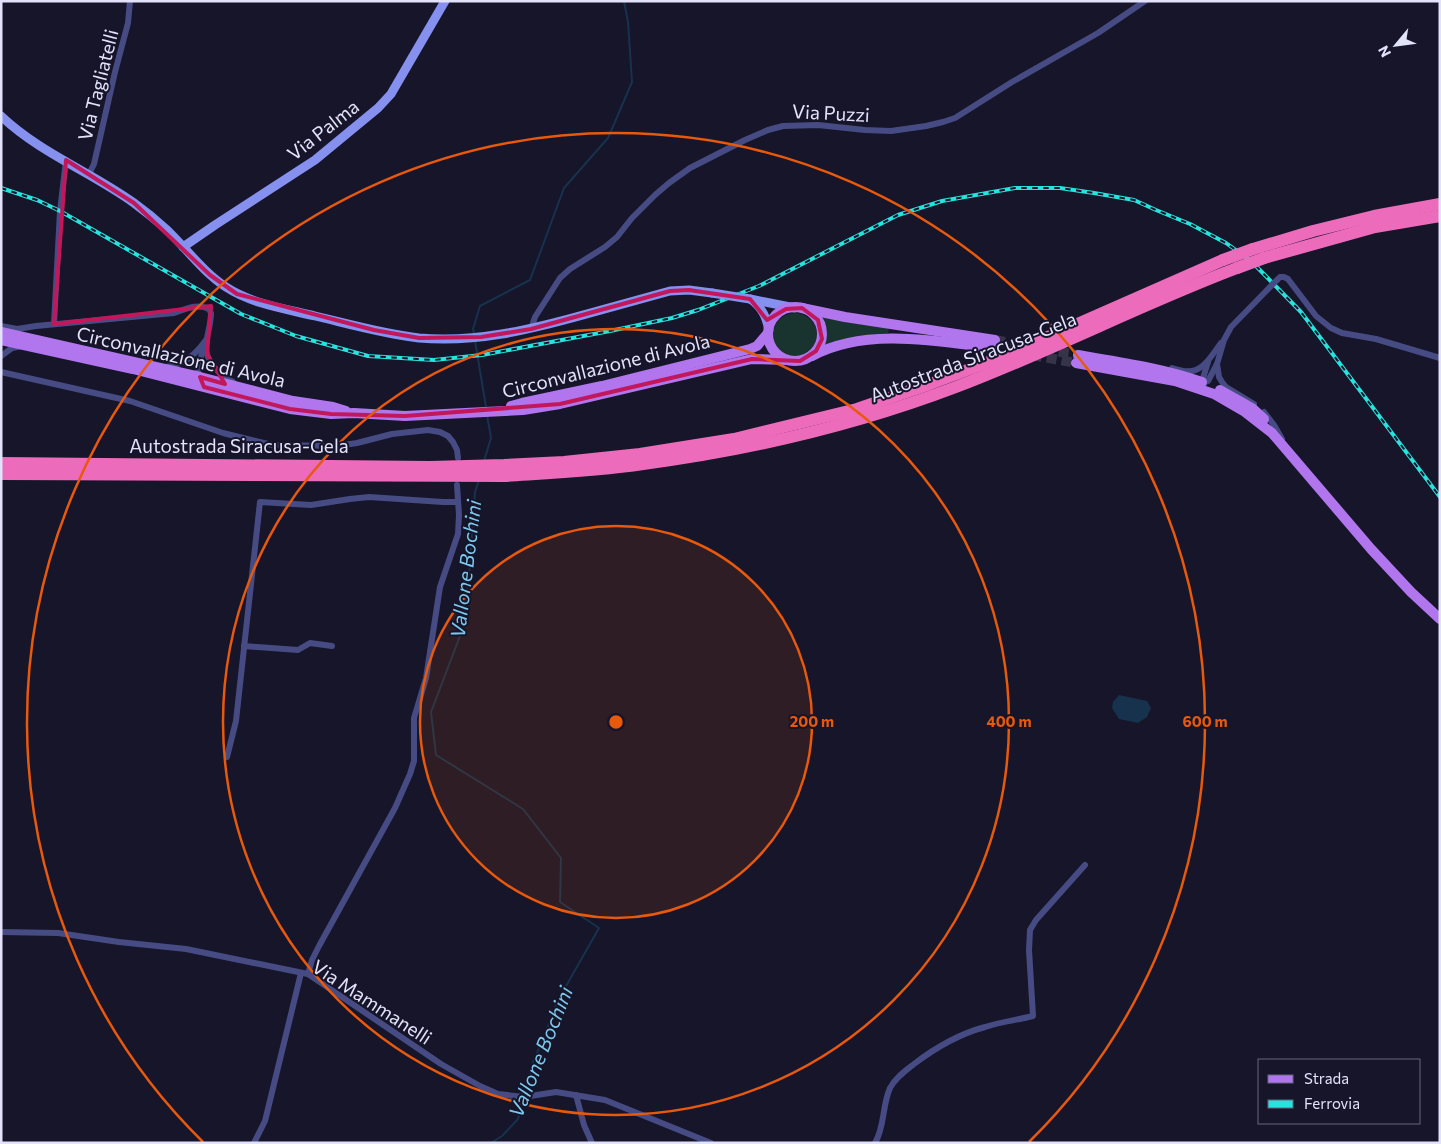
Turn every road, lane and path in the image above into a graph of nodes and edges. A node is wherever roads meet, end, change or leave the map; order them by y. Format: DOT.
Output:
graph roads {
  1 [pos="130,1"];
  2 [pos="446,1"];
  3 [pos="1145,1"];
  4 [pos="1,116"];
  5 [pos="66,160"];
  6 [pos="89,174"];
  7 [pos="1440,204"];
  8 [pos="1440,216"];
  9 [pos="183,248"];
  10 [pos="750,299"];
  11 [pos="798,308"];
  12 [pos="54,324"];
  13 [pos="531,329"];
  14 [pos="769,331"];
  15 [pos="1,334"];
  16 [pos="1224,340"];
  17 [pos="206,342"];
  18 [pos="25,346"];
  19 [pos="1,356"];
  20 [pos="812,356"];
  21 [pos="1440,358"];
  22 [pos="786,360"];
  23 [pos="1208,361"];
  24 [pos="1124,364"];
  25 [pos="1217,364"];
  26 [pos="158,367"];
  27 [pos="1,372"];
  28 [pos="1140,374"];
  29 [pos="198,382"];
  30 [pos="1204,383"];
  31 [pos="243,388"];
  32 [pos="497,410"];
  33 [pos="1245,412"];
  34 [pos="354,413"];
  35 [pos="1283,440"];
  36 [pos="458,458"];
  37 [pos="1,463"];
  38 [pos="1299,465"];
  39 [pos="504,470"];
  40 [pos="474,471"];
  41 [pos="1,474"];
  42 [pos="457,485"];
  43 [pos="457,502"];
  44 [pos="1440,619"];
  45 [pos="244,646"];
  46 [pos="332,646"];
  47 [pos="227,757"];
  48 [pos="1085,865"];
  49 [pos="1,932"];
  50 [pos="301,973"];
  51 [pos="308,974"];
  52 [pos="576,1095"];
  53 [pos="254,1143"];
  54 [pos="592,1143"];
  55 [pos="712,1143"];
  56 [pos="874,1143"];
  1 -- 6 [label="street, Via Tagliatelli"];
  2 -- 9 [label="main road, Via Palma"];
  3 -- 13 [label="street, Via Puzzi"];
  4 -- 5 [label="main road"];
  5 -- 6 [label="main road"];
  5 -- 12 [label="street"];
  6 -- 9 [label="main road"];
  7 -- 39 [label="highway, Autostrada Siracusa-Gela, bridge"];
  8 -- 39 [label="highway, Autostrada Siracusa-Gela, bridge"];
  9 -- 13 [label="main road"];
  10 -- 11 [label="main road"];
  10 -- 13 [label="main road, bridge"];
  10 -- 14 [label="main road"];
  11 -- 14 [label="main road"];
  11 -- 20 [label="main road"];
  11 -- 20 [label="main road"];
  12 -- 15 [label="street"];
  12 -- 17 [label="street"];
  14 -- 22 [label="main road"];
  14 -- 32 [label="main road, Circonvallazione di Avola"];
  15 -- 18 [label="main road, Circonvallazione di Avola"];
  15 -- 26 [label="main road, Circonvallazione di Avola"];
  16 -- 21 [label="street, bridge"];
  16 -- 23 [label="street"];
  16 -- 25 [label="street"];
  17 -- 26 [label="street"];
  17 -- 29 [label="street"];
  17 -- 31 [label="street"];
  18 -- 19 [label="street"];
  18 -- 29 [label="main road, Circonvallazione di Avola"];
  20 -- 22 [label="main road"];
  22 -- 32 [label="main road, Circonvallazione di Avola"];
  23 -- 24 [label="street"];
  23 -- 30 [label="street"];
  24 -- 28 [label="main road"];
  24 -- 30 [label="main road"];
  25 -- 30 [label="street"];
  25 -- 35 [label="street"];
  26 -- 29 [label="main road, Circonvallazione di Avola"];
  27 -- 36 [label="street"];
  28 -- 30 [label="street"];
  28 -- 33 [label="main road"];
  29 -- 31 [label="main road, Circonvallazione di Avola"];
  29 -- 34 [label="main road, Circonvallazione di Avola"];
  30 -- 33 [label="street"];
  30 -- 35 [label="main road"];
  31 -- 34 [label="main road, Circonvallazione di Avola"];
  32 -- 34 [label="main road, Circonvallazione di Avola"];
  33 -- 38 [label="main road"];
  35 -- 38 [label="main road"];
  37 -- 40 [label="highway, Autostrada Siracusa-Gela"];
  38 -- 44 [label="main road"];
  39 -- 40 [label="highway"];
  40 -- 41 [label="highway, Autostrada Siracusa-Gela"];
  42 -- 43 [label="street"];
  43 -- 45 [label="street"];
  43 -- 51 [label="street"];
  45 -- 46 [label="street"];
  45 -- 47 [label="street"];
  48 -- 56 [label="street"];
  49 -- 50 [label="street, Via Mammanelli"];
  50 -- 51 [label="street, Via Mammanelli"];
  50 -- 53 [label="street"];
  51 -- 52 [label="street, Via Mammanelli"];
  52 -- 54 [label="street"];
  52 -- 55 [label="street, Via Mammanelli"];
}
